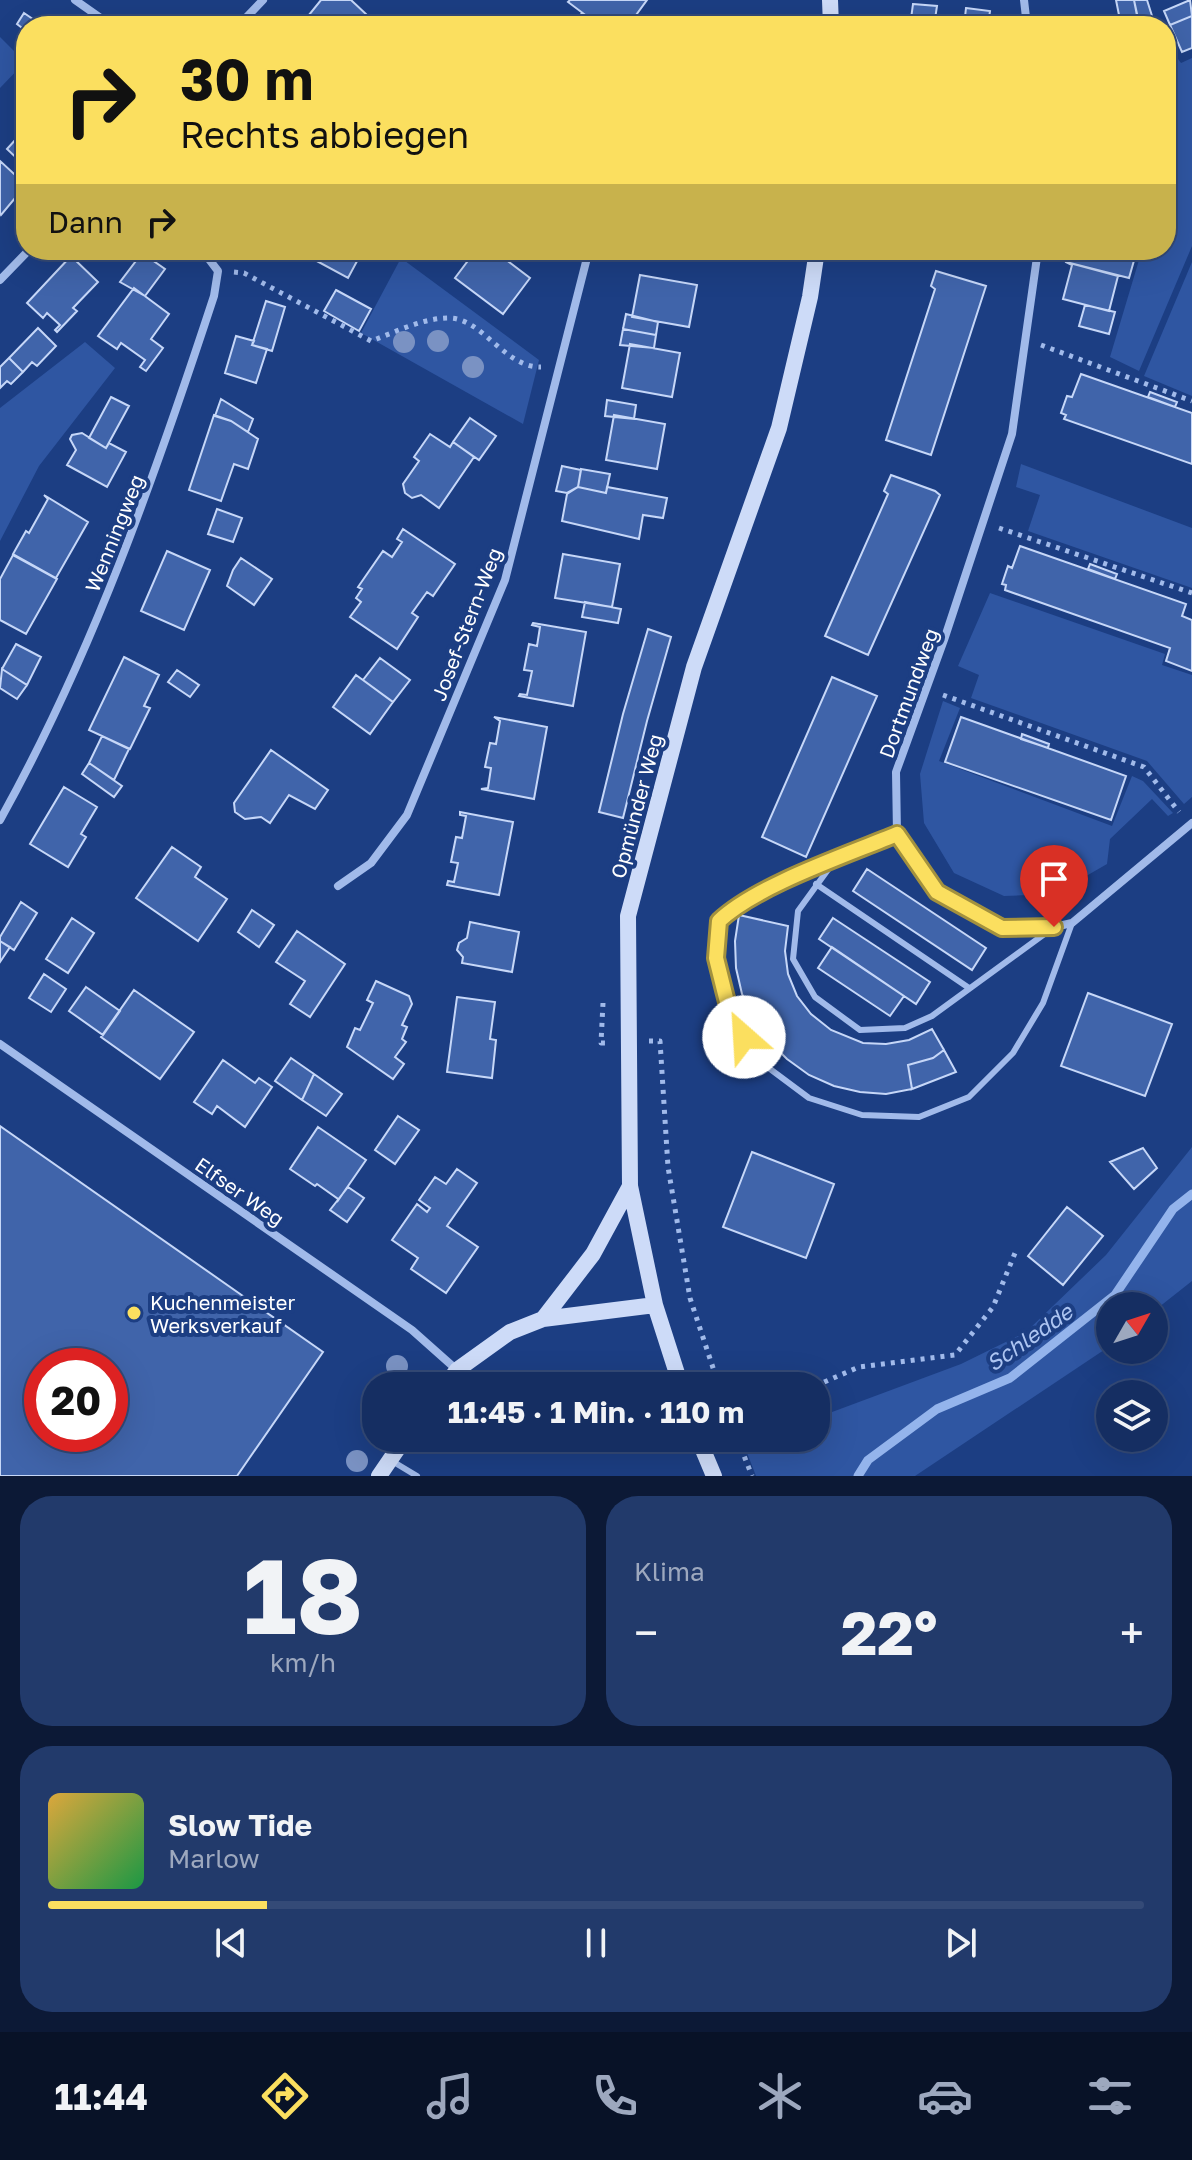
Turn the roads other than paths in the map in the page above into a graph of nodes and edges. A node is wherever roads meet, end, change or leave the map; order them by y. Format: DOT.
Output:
graph roads {
  1 [pos="75,0"];
  2 [pos="263,0"];
  3 [pos="98,16"];
  4 [pos="248,16"];
  5 [pos="19,260"];
  6 [pos="210,260"];
  7 [pos="586,260"];
  8 [pos="816,260"];
  9 [pos="1037,260"];
  10 [pos="0,280"];
  11 [pos="0,820"];
  12 [pos="1191,824"];
  13 [pos="897,834"];
  14 [pos="835,860"];
  15 [pos="816,884"];
  16 [pos="338,886"];
  17 [pos="1072,923"];
  18 [pos="1054,927"];
  19 [pos="969,988"];
  20 [pos="0,1044"];
  21 [pos="630,1186"];
  22 [pos="655,1305"];
  23 [pos="543,1319"];
  24 [pos="457,1370"];
  25 [pos="677,1372"];
  26 [pos="394,1452"];
  27 [pos="704,1452"];
  28 [pos="389,1459"];
  29 [pos="379,1476"];
  30 [pos="417,1476"];
  31 [pos="714,1476"];
  1 -- 3 [label="street"];
  2 -- 4 [label="street"];
  5 -- 10 [label="street"];
  6 -- 11 [label="street, Wenningweg"];
  7 -- 16 [label="street, Josef-Stern-Weg"];
  8 -- 21 [label="main road, Opmünder Weg"];
  9 -- 13 [label="street, Dortmundweg"];
  12 -- 17 [label="street"];
  13 -- 14 [label="lane"];
  13 -- 18 [label="street"];
  14 -- 15 [label="lane"];
  14 -- 17 [label="lane"];
  15 -- 19 [label="lane"];
  15 -- 19 [label="lane"];
  17 -- 18 [label="street"];
  18 -- 19 [label="lane"];
  20 -- 24 [label="street, Elfser Weg"];
  21 -- 22 [label="main road, Opmünder Weg"];
  21 -- 23 [label="main road"];
  22 -- 23 [label="main road"];
  22 -- 25 [label="main road, Opmünder Weg"];
  23 -- 24 [label="main road"];
  26 -- 28 [label="main road"];
  27 -- 31 [label="main road"];
  28 -- 29 [label="main road"];
  28 -- 30 [label="lane"];
}
